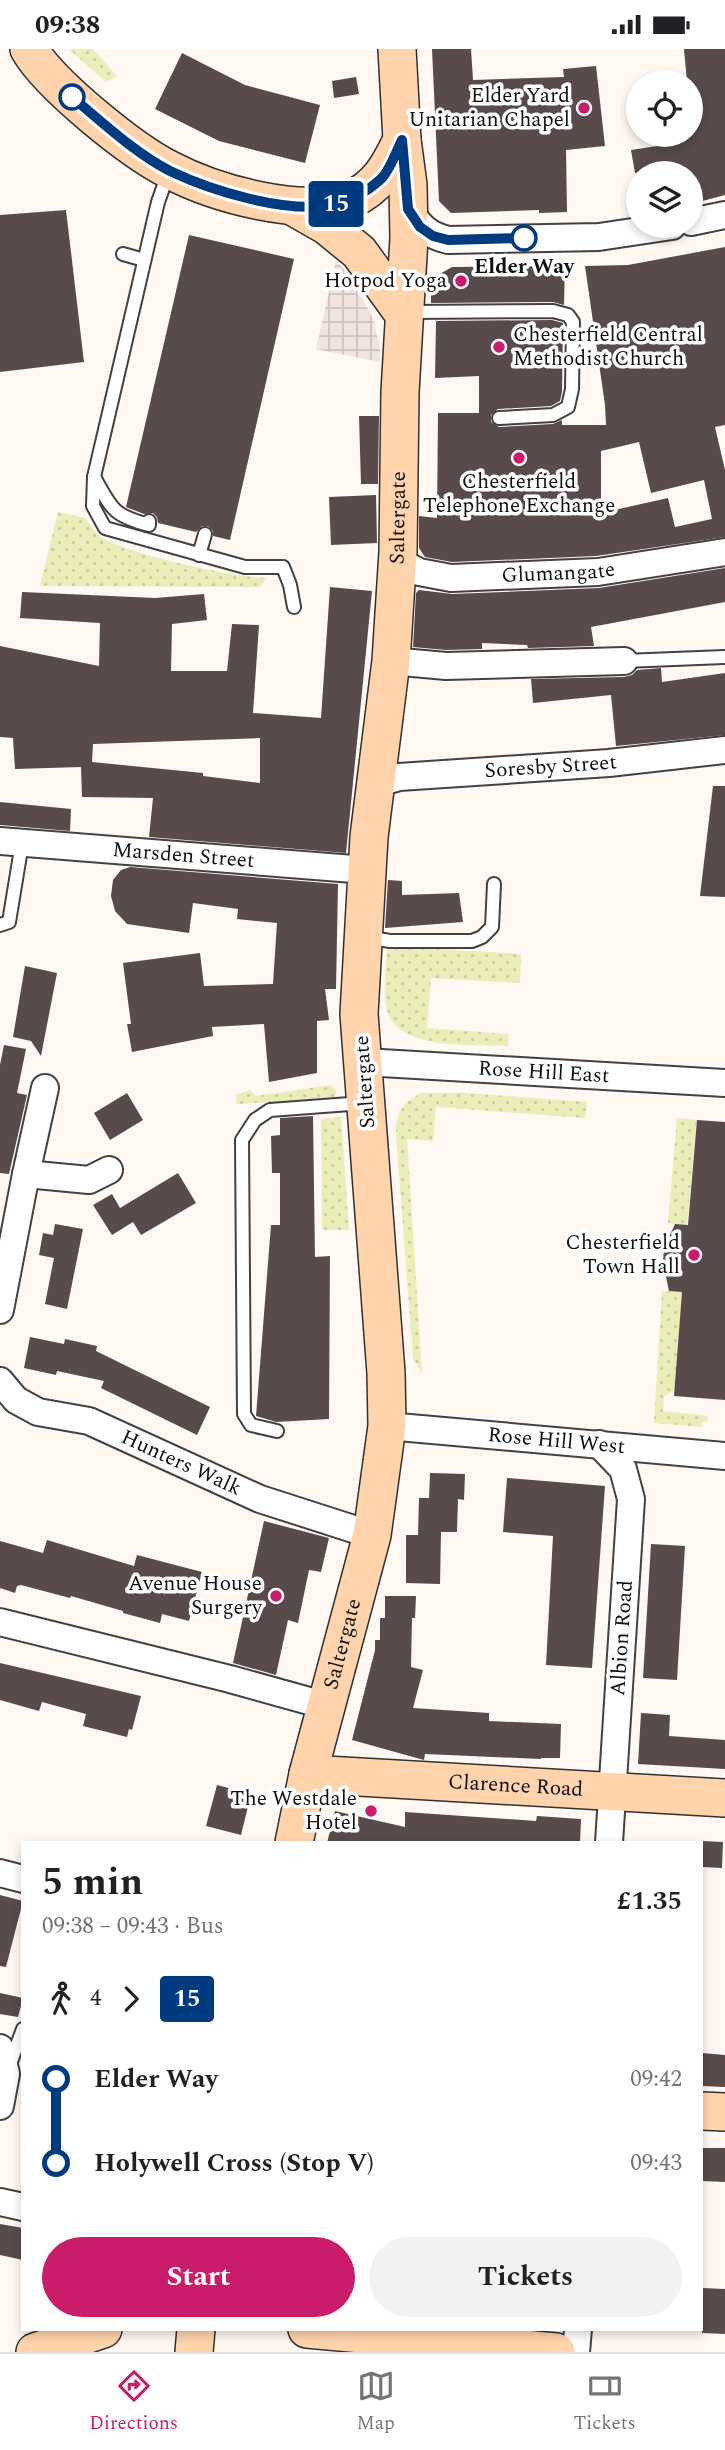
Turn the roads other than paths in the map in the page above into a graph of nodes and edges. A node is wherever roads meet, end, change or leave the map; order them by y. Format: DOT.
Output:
graph roads {
  1 [pos="397,49"];
  2 [pos="24,54"];
  3 [pos="402,140"];
  4 [pos="169,170"];
  5 [pos="290,205"];
  6 [pos="408,209"];
  7 [pos="725,215"];
  8 [pos="703,220"];
  9 [pos="626,233"];
  10 [pos="123,254"];
  11 [pos="144,260"];
  12 [pos="403,313"];
  13 [pos="499,418"];
  14 [pos="94,477"];
  15 [pos="149,521"];
  16 [pos="205,534"];
  17 [pos="398,552"];
  18 [pos="725,552"];
  19 [pos="199,555"];
  20 [pos="294,607"];
  21 [pos="724,657"];
  22 [pos="391,661"];
  23 [pos="624,661"];
  24 [pos="725,750"];
  25 [pos="375,785"];
  26 [pos="11,842"];
  27 [pos="366,870"];
  28 [pos="494,884"];
  29 [pos="5,924"];
  30 [pos="362,936"];
  31 [pos="364,1062"];
  32 [pos="725,1083"];
  33 [pos="45,1088"];
  34 [pos="366,1103"];
  35 [pos="109,1170"];
  36 [pos="26,1174"];
  37 [pos="0,1310"];
  38 [pos="0,1381"];
  39 [pos="387,1426"];
  40 [pos="277,1431"];
  41 [pos="599,1444"];
  42 [pos="725,1455"];
  43 [pos="372,1535"];
  44 [pos="0,1622"];
  45 [pos="327,1706"];
  46 [pos="308,1775"];
  47 [pos="612,1791"];
  48 [pos="725,1798"];
  49 [pos="294,1841"];
  50 [pos="609,1841"];
  51 [pos="0,1873"];
  52 [pos="21,1878"];
  53 [pos="21,2034"];
  54 [pos="0,2048"];
  55 [pos="6,2074"];
  56 [pos="0,2106"];
  57 [pos="703,2111"];
  58 [pos="725,2112"];
  59 [pos="0,2202"];
  60 [pos="21,2207"];
  61 [pos="97,2331"];
  62 [pos="196,2331"];
  63 [pos="329,2331"];
  64 [pos="578,2331"];
  65 [pos="35,2352"];
  66 [pos="194,2352"];
  67 [pos="556,2352"];
  68 [pos="576,2352"];
  1 -- 3 [label="street, Saltergate"];
  2 -- 4 [label="street"];
  3 -- 5 [label="street"];
  3 -- 6 [label="street, Saltergate"];
  4 -- 5 [label="street"];
  4 -- 11 [label="lane"];
  5 -- 12 [label="street"];
  6 -- 9 [label="street"];
  6 -- 12 [label="street, Saltergate"];
  7 -- 8 [label="street"];
  10 -- 11 [label="lane"];
  11 -- 14 [label="lane"];
  12 -- 13 [label="lane"];
  12 -- 17 [label="street, Saltergate"];
  14 -- 15 [label="lane"];
  14 -- 19 [label="lane"];
  16 -- 19 [label="lane"];
  17 -- 18 [label="street, Glumangate"];
  17 -- 22 [label="street, Saltergate"];
  19 -- 20 [label="lane"];
  21 -- 23 [label="lane"];
  22 -- 23 [label="street"];
  22 -- 25 [label="street, Saltergate"];
  24 -- 25 [label="street, Soresby Street"];
  25 -- 27 [label="street, Saltergate"];
  26 -- 27 [label="street, Marsden Street"];
  26 -- 29 [label="lane"];
  27 -- 30 [label="street, Saltergate"];
  28 -- 30 [label="lane"];
  30 -- 31 [label="street, Saltergate"];
  31 -- 32 [label="street, Rose Hill East"];
  31 -- 34 [label="street, Saltergate"];
  33 -- 36 [label="street"];
  34 -- 39 [label="street, Saltergate"];
  34 -- 40 [label="lane"];
  35 -- 36 [label="street"];
  36 -- 37 [label="street"];
  38 -- 43 [label="street, Hunters Walk"];
  39 -- 41 [label="street, Rose Hill West"];
  39 -- 43 [label="street, Saltergate"];
  41 -- 42 [label="street, Rose Hill West"];
  41 -- 47 [label="street, Albion Road"];
  43 -- 45 [label="street, Saltergate"];
  44 -- 45 [label="street"];
  45 -- 46 [label="street, Saltergate"];
  46 -- 47 [label="street, Clarence Road"];
  46 -- 49 [label="street, Saltergate"];
  47 -- 48 [label="street, Clarence Road"];
  47 -- 50 [label="street, Albion Road"];
  51 -- 52 [label="street"];
  53 -- 55 [label="lane"];
  54 -- 55 [label="street"];
  55 -- 56 [label="street"];
  57 -- 58 [label="street"];
  59 -- 60 [label="street"];
  61 -- 65 [label="street"];
  62 -- 66 [label="street"];
  63 -- 67 [label="street"];
  64 -- 68 [label="street"];
}
